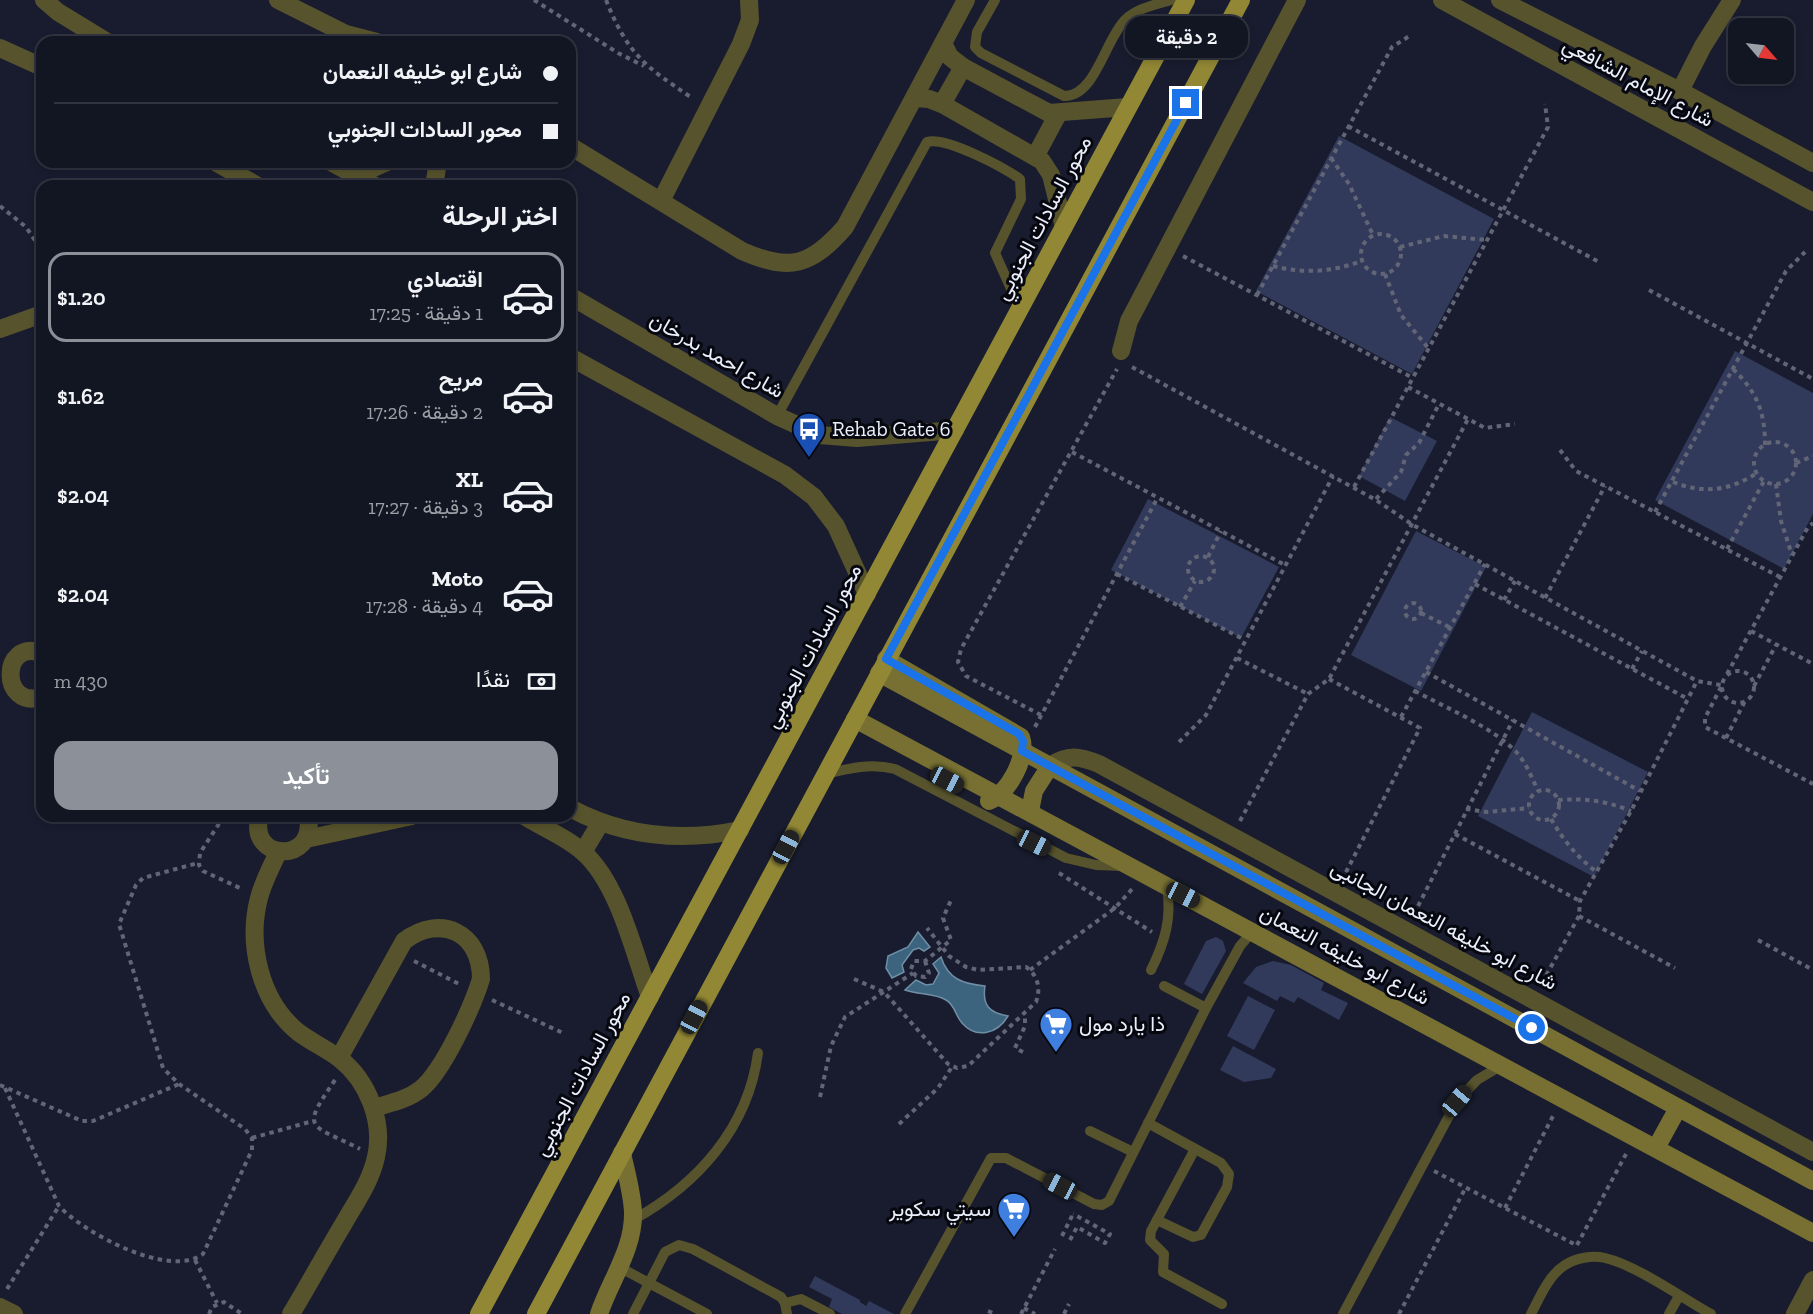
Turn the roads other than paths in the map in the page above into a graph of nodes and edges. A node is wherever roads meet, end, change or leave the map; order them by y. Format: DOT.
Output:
graph roads {
  1 [pos="44,0"];
  2 [pos="278,0"];
  3 [pos="749,0"];
  4 [pos="966,0"];
  5 [pos="995,0"];
  6 [pos="1171,0"];
  7 [pos="1186,0"];
  8 [pos="1241,0"];
  9 [pos="1297,0"];
  10 [pos="1442,0"];
  11 [pos="1732,0"];
  12 [pos="1506,1"];
  13 [pos="97,36"];
  14 [pos="354,36"];
  15 [pos="943,43"];
  16 [pos="0,48"];
  17 [pos="36,64"];
  18 [pos="963,67"];
  19 [pos="1680,91"];
  20 [pos="915,98"];
  21 [pos="942,104"];
  22 [pos="1128,107"];
  23 [pos="1058,114"];
  24 [pos="576,150"];
  25 [pos="1036,155"];
  26 [pos="1813,163"];
  27 [pos="226,168"];
  28 [pos="342,168"];
  29 [pos="247,180"];
  30 [pos="364,180"];
  31 [pos="661,201"];
  32 [pos="1813,202"];
  33 [pos="1064,227"];
  34 [pos="576,299"];
  35 [pos="1020,309"];
  36 [pos="36,316"];
  37 [pos="0,329"];
  38 [pos="1121,351"];
  39 [pos="576,360"];
  40 [pos="777,416"];
  41 [pos="955,430"];
  42 [pos="867,594"];
  43 [pos="36,648"];
  44 [pos="6,664"];
  45 [pos="882,666"];
  46 [pos="7,693"];
  47 [pos="36,698"];
  48 [pos="853,724"];
  49 [pos="1022,751"];
  50 [pos="1050,766"];
  51 [pos="826,774"];
  52 [pos="998,795"];
  53 [pos="576,811"];
  54 [pos="1030,811"];
  55 [pos="258,822"];
  56 [pos="308,822"];
  57 [pos="384,822"];
  58 [pos="539,822"];
  59 [pos="601,822"];
  60 [pos="740,830"];
  61 [pos="306,839"];
  62 [pos="278,852"];
  63 [pos="583,852"];
  64 [pos="1138,870"];
  65 [pos="1167,887"];
  66 [pos="1252,932"];
  67 [pos="1151,970"];
  68 [pos="1164,986"];
  69 [pos="650,997"];
  70 [pos="1206,1008"];
  71 [pos="758,1053"];
  72 [pos="342,1061"];
  73 [pos="1502,1065"];
  74 [pos="374,1108"];
  75 [pos="1678,1108"];
  76 [pos="1148,1123"];
  77 [pos="1090,1131"];
  78 [pos="1656,1148"];
  79 [pos="1195,1149"];
  80 [pos="1133,1152"];
  81 [pos="1813,1152"];
  82 [pos="622,1153"];
  83 [pos="1813,1181"];
  84 [pos="633,1220"];
  85 [pos="1157,1220"];
  86 [pos="1812,1234"];
  87 [pos="619,1267"];
  88 [pos="1813,1280"];
  89 [pos="649,1283"];
  90 [pos="1679,1296"];
  91 [pos="3,1299"];
  92 [pos="1222,1304"];
  93 [pos="786,1308"];
  94 [pos="14,1314"];
  95 [pos="291,1314"];
  96 [pos="479,1314"];
  97 [pos="536,1314"];
  98 [pos="598,1314"];
  99 [pos="633,1314"];
  100 [pos="707,1314"];
  101 [pos="830,1314"];
  102 [pos="905,1314"];
  103 [pos="1343,1314"];
  104 [pos="1531,1314"];
  105 [pos="1669,1314"];
  106 [pos="1711,1314"];
  107 [pos="1795,1314"];
  1 -- 13 [label="street"];
  2 -- 14 [label="street"];
  3 -- 31 [label="street"];
  4 -- 15 [label="street"];
  5 -- 6 [label="lane"];
  7 -- 22 [label="main road, محور السادات الجنوبي"];
  8 -- 45 [label="main road"];
  9 -- 38 [label="street"];
  10 -- 32 [label="street, شارع الإمام الشافعي"];
  11 -- 19 [label="street"];
  12 -- 19 [label="street, شارع الإمام الشافعي"];
  15 -- 18 [label="street"];
  15 -- 20 [label="street"];
  16 -- 17 [label="street"];
  18 -- 21 [label="street"];
  18 -- 23 [label="street"];
  19 -- 26 [label="street, شارع الإمام الشافعي"];
  20 -- 21 [label="street"];
  20 -- 31 [label="street"];
  21 -- 25 [label="street"];
  22 -- 23 [label="street"];
  22 -- 33 [label="main road, محور السادات الجنوبي"];
  23 -- 25 [label="street"];
  24 -- 31 [label="street"];
  25 -- 33 [label="street"];
  27 -- 29 [label="street"];
  28 -- 30 [label="street"];
  33 -- 35 [label="main road, محور السادات الجنوبي"];
  34 -- 40 [label="street, شارع احمد بدرخان"];
  35 -- 40 [label="lane"];
  35 -- 41 [label="main road, محور السادات الجنوبي"];
  36 -- 37 [label="street"];
  39 -- 42 [label="street"];
  40 -- 41 [label="street, شارع احمد بدرخان"];
  41 -- 42 [label="main road, محور السادات الجنوبي"];
  42 -- 60 [label="main road, محور السادات الجنوبي"];
  43 -- 44 [label="street"];
  44 -- 46 [label="street"];
  45 -- 48 [label="main road"];
  45 -- 49 [label="street, شارع ابو خليفه النعمان"];
  46 -- 47 [label="street"];
  48 -- 51 [label="main road"];
  48 -- 52 [label="street"];
  49 -- 50 [label="street, شارع ابو خليفه النعمان"];
  49 -- 52 [label="street"];
  50 -- 54 [label="street"];
  50 -- 75 [label="street, شارع ابو خليفه النعمان"];
  50 -- 81 [label="street, شارع ابو خليفه النعمان الجانبى"];
  51 -- 64 [label="lane"];
  51 -- 82 [label="main road"];
  52 -- 54 [label="street, شارع ابو خليفه النعمان"];
  53 -- 59 [label="street"];
  54 -- 64 [label="street, شارع ابو خليفه النعمان"];
  55 -- 62 [label="street"];
  56 -- 61 [label="street"];
  57 -- 61 [label="street"];
  58 -- 63 [label="street"];
  59 -- 60 [label="street"];
  59 -- 63 [label="street"];
  60 -- 69 [label="main road, محور السادات الجنوبي"];
  61 -- 62 [label="street"];
  62 -- 72 [label="street"];
  63 -- 69 [label="street"];
  64 -- 65 [label="street, شارع ابو خليفه النعمان"];
  65 -- 66 [label="street, شارع ابو خليفه النعمان"];
  65 -- 67 [label="lane"];
  66 -- 70 [label="lane"];
  66 -- 73 [label="street, شارع ابو خليفه النعمان"];
  68 -- 70 [label="lane"];
  69 -- 96 [label="main road, محور السادات الجنوبي"];
  70 -- 76 [label="lane"];
  71 -- 84 [label="lane"];
  72 -- 74 [label="street"];
  72 -- 74 [label="street"];
  73 -- 78 [label="street, شارع ابو خليفه النعمان"];
  73 -- 103 [label="lane"];
  74 -- 95 [label="street"];
  75 -- 78 [label="street"];
  75 -- 83 [label="street, شارع ابو خليفه النعمان"];
  76 -- 79 [label="lane"];
  76 -- 80 [label="lane"];
  77 -- 80 [label="lane"];
  78 -- 86 [label="street, شارع ابو خليفه النعمان"];
  79 -- 85 [label="lane"];
  79 -- 85 [label="lane"];
  80 -- 102 [label="lane"];
  82 -- 84 [label="street"];
  82 -- 97 [label="main road"];
  84 -- 87 [label="street"];
  85 -- 92 [label="lane"];
  87 -- 89 [label="lane"];
  87 -- 98 [label="street"];
  88 -- 107 [label="street"];
  89 -- 93 [label="lane"];
  89 -- 99 [label="lane"];
  89 -- 100 [label="lane"];
  90 -- 104 [label="lane"];
  90 -- 105 [label="lane"];
  90 -- 106 [label="lane"];
  91 -- 94 [label="street"];
  93 -- 101 [label="lane"];
}
